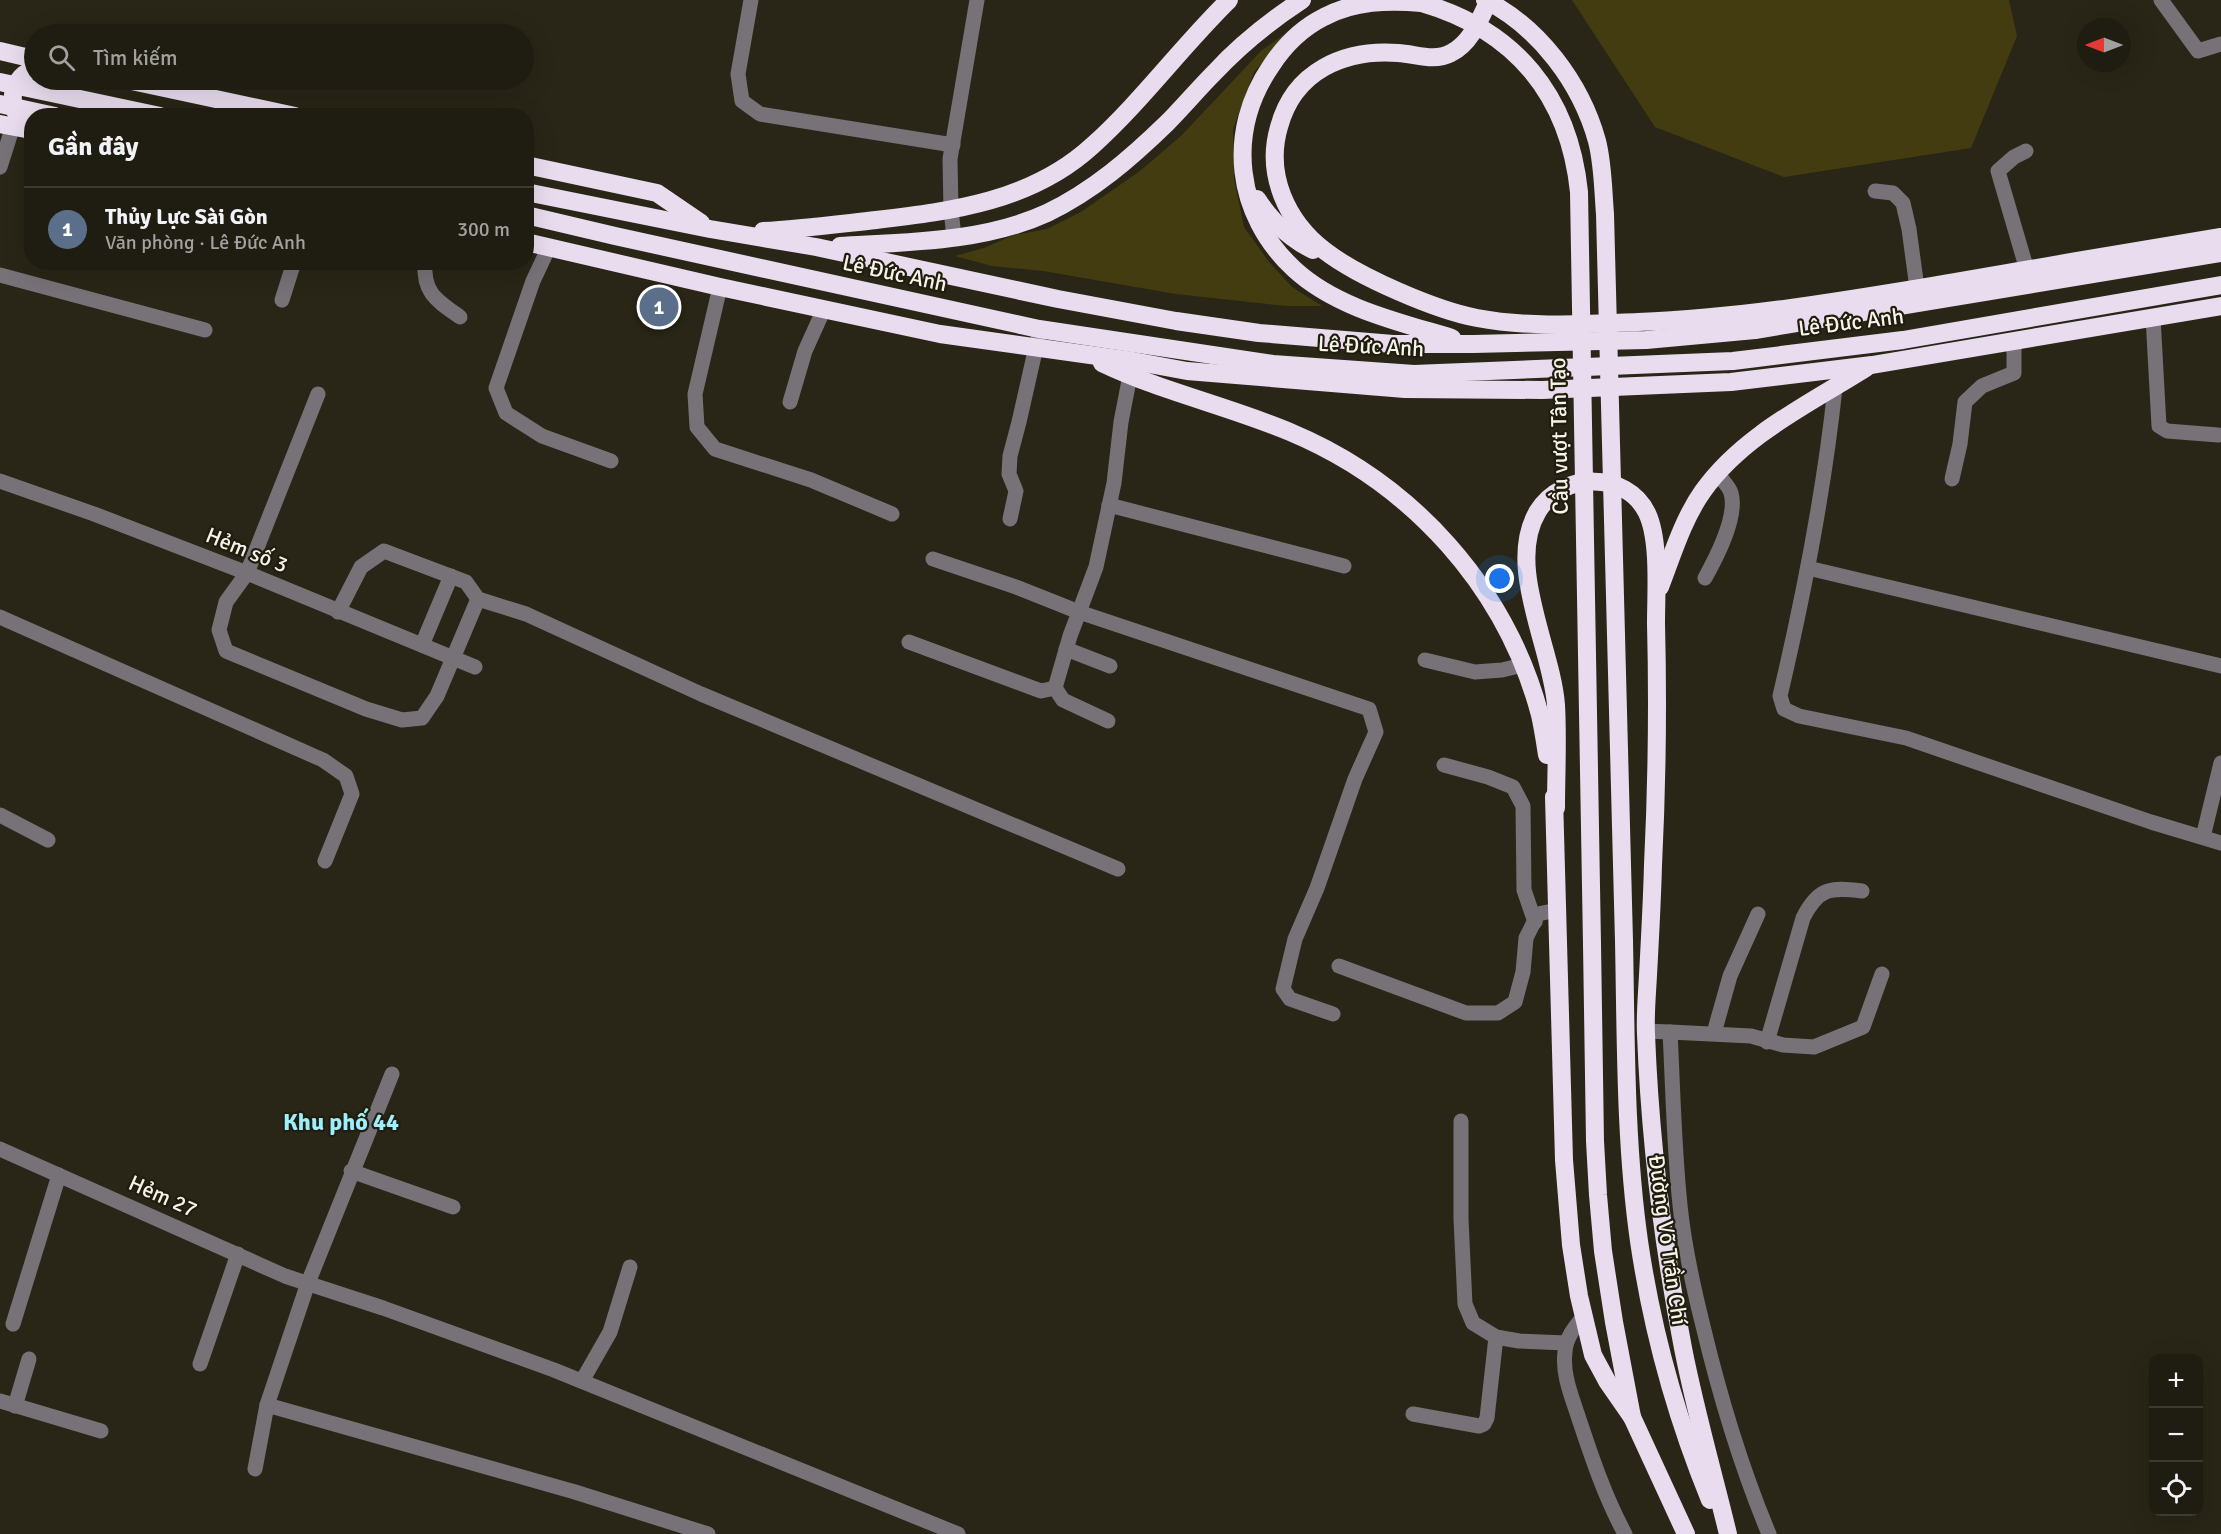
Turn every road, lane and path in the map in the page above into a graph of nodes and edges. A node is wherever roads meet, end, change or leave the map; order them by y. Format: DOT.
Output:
graph roads {
  1 [pos="751,0"];
  2 [pos="977,0"];
  3 [pos="1229,0"];
  4 [pos="1302,0"];
  5 [pos="1487,0"];
  6 [pos="2161,0"];
  7 [pos="2221,44"];
  8 [pos="0,51"];
  9 [pos="24,57"];
  10 [pos="24,75"];
  11 [pos="0,82"];
  12 [pos="24,87"];
  13 [pos="38,90"];
  14 [pos="174,90"];
  15 [pos="0,104"];
  16 [pos="122,108"];
  17 [pos="258,108"];
  18 [pos="24,109"];
  19 [pos="7,125"];
  20 [pos="24,125"];
  21 [pos="24,128"];
  22 [pos="952,145"];
  23 [pos="2026,151"];
  24 [pos="0,167"];
  25 [pos="534,167"];
  26 [pos="1245,180"];
  27 [pos="1875,191"];
  28 [pos="534,194"];
  29 [pos="951,210"];
  30 [pos="534,217"];
  31 [pos="710,229"];
  32 [pos="734,233"];
  33 [pos="954,237"];
  34 [pos="2221,237"];
  35 [pos="534,244"];
  36 [pos="549,247"];
  37 [pos="816,247"];
  38 [pos="2221,253"];
  39 [pos="1335,258"];
  40 [pos="291,270"];
  41 [pos="425,270"];
  42 [pos="2027,270"];
  43 [pos="0,275"];
  44 [pos="2221,285"];
  45 [pos="720,287"];
  46 [pos="1917,288"];
  47 [pos="282,300"];
  48 [pos="2221,306"];
  49 [pos="824,309"];
  50 [pos="1818,313"];
  51 [pos="460,316"];
  52 [pos="2153,317"];
  53 [pos="1009,323"];
  54 [pos="206,330"];
  55 [pos="1038,338"];
  56 [pos="987,340"];
  57 [pos="2014,341"];
  58 [pos="1473,344"];
  59 [pos="1133,361"];
  60 [pos="1872,365"];
  61 [pos="1835,388"];
  62 [pos="318,394"];
  63 [pos="790,402"];
  64 [pos="2218,435"];
  65 [pos="611,461"];
  66 [pos="1717,473"];
  67 [pos="1952,479"];
  68 [pos="0,481"];
  69 [pos="1108,505"];
  70 [pos="892,514"];
  71 [pos="1010,519"];
  72 [pos="933,559"];
  73 [pos="1344,566"];
  74 [pos="1808,568"];
  75 [pos="247,573"];
  76 [pos="451,576"];
  77 [pos="1706,578"];
  78 [pos="1656,597"];
  79 [pos="478,598"];
  80 [pos="338,612"];
  81 [pos="1079,612"];
  82 [pos="0,617"];
  83 [pos="909,642"];
  84 [pos="422,645"];
  85 [pos="1066,649"];
  86 [pos="453,659"];
  87 [pos="1425,660"];
  88 [pos="1523,665"];
  89 [pos="1110,666"];
  90 [pos="2221,666"];
  91 [pos="475,667"];
  92 [pos="1056,688"];
  93 [pos="1108,721"];
  94 [pos="2221,763"];
  95 [pos="1444,765"];
  96 [pos="1556,808"];
  97 [pos="0,815"];
  98 [pos="2203,837"];
  99 [pos="48,840"];
  100 [pos="2221,843"];
  101 [pos="325,861"];
  102 [pos="1118,869"];
  103 [pos="1862,891"];
  104 [pos="1557,910"];
  105 [pos="1758,914"];
  106 [pos="1534,922"];
  107 [pos="1339,966"];
  108 [pos="1882,974"];
  109 [pos="1333,1014"];
  110 [pos="1646,1031"];
  111 [pos="1670,1032"];
  112 [pos="1714,1033"];
  113 [pos="1767,1042"];
  114 [pos="392,1074"];
  115 [pos="1461,1121"];
  116 [pos="0,1149"];
  117 [pos="351,1171"];
  118 [pos="59,1175"];
  119 [pos="453,1207"];
  120 [pos="238,1254"];
  121 [pos="630,1267"];
  122 [pos="308,1283"];
  123 [pos="1584,1316"];
  124 [pos="12,1324"];
  125 [pos="1496,1337"];
  126 [pos="1566,1343"];
  127 [pos="29,1359"];
  128 [pos="200,1365"];
  129 [pos="582,1381"];
  130 [pos="0,1401"];
  131 [pos="267,1405"];
  132 [pos="15,1406"];
  133 [pos="1413,1414"];
  134 [pos="1632,1417"];
  135 [pos="101,1431"];
  136 [pos="255,1469"];
  137 [pos="708,1534"];
  138 [pos="958,1534"];
  139 [pos="1625,1534"];
  140 [pos="1686,1534"];
  141 [pos="1727,1534"];
  142 [pos="1769,1534"];
  1 -- 22 [label="street"];
  2 -- 22 [label="street"];
  3 -- 29 [label="highway, Lê Đức Anh"];
  4 -- 33 [label="highway"];
  5 -- 39 [label="highway, Lê Đức Anh"];
  5 -- 141 [label="highway, Đường Võ Trần Chí, bridge"];
  6 -- 7 [label="street"];
  8 -- 9 [label="highway"];
  10 -- 20 [label="highway"];
  11 -- 12 [label="highway, bridge"];
  13 -- 16 [label="highway, bridge"];
  14 -- 17 [label="highway"];
  15 -- 18 [label="highway, bridge"];
  19 -- 21 [label="highway"];
  19 -- 24 [label="street"];
  22 -- 29 [label="street"];
  23 -- 42 [label="street"];
  25 -- 31 [label="highway, Lê Đức Anh"];
  26 -- 39 [label="highway"];
  26 -- 58 [label="highway, Cầu vượt Tân Tạo"];
  26 -- 134 [label="highway, Cầu vượt Tân Tạo, bridge"];
  27 -- 46 [label="street"];
  28 -- 31 [label="highway, Lê Đức Anh"];
  29 -- 32 [label="highway, Lê Đức Anh"];
  29 -- 33 [label="street"];
  30 -- 53 [label="highway, Lê Đức Anh"];
  31 -- 32 [label="highway, Lê Đức Anh"];
  32 -- 37 [label="highway, Lê Đức Anh"];
  33 -- 37 [label="highway"];
  34 -- 42 [label="highway, Lê Đức Anh"];
  35 -- 36 [label="highway, Lê Đức Anh"];
  36 -- 45 [label="highway, Lê Đức Anh"];
  36 -- 65 [label="street"];
  37 -- 58 [label="highway, Lê Đức Anh"];
  38 -- 50 [label="highway, Lê Đức Anh"];
  39 -- 50 [label="highway, Lê Đức Anh"];
  40 -- 47 [label="street"];
  41 -- 51 [label="street"];
  42 -- 46 [label="highway, Lê Đức Anh"];
  43 -- 54 [label="street"];
  44 -- 59 [label="highway, Lê Đức Anh"];
  45 -- 49 [label="highway, Lê Đức Anh"];
  45 -- 70 [label="street"];
  46 -- 50 [label="highway, Lê Đức Anh"];
  48 -- 52 [label="highway, Lê Đức Anh"];
  49 -- 56 [label="highway, Lê Đức Anh"];
  49 -- 63 [label="street"];
  50 -- 58 [label="highway, Lê Đức Anh"];
  52 -- 57 [label="highway, Lê Đức Anh"];
  52 -- 64 [label="street"];
  53 -- 55 [label="highway, Lê Đức Anh"];
  53 -- 56 [label="highway"];
  55 -- 56 [label="highway, Lê Đức Anh"];
  55 -- 59 [label="highway, Lê Đức Anh"];
  55 -- 59 [label="highway"];
  55 -- 71 [label="street"];
  57 -- 60 [label="highway, Lê Đức Anh"];
  57 -- 67 [label="street"];
  59 -- 60 [label="highway, Lê Đức Anh"];
  59 -- 69 [label="street"];
  59 -- 88 [label="highway"];
  60 -- 61 [label="highway"];
  61 -- 66 [label="highway"];
  61 -- 74 [label="street"];
  62 -- 75 [label="street"];
  66 -- 77 [label="street"];
  66 -- 78 [label="highway"];
  68 -- 75 [label="street, Hẻm số 3"];
  69 -- 73 [label="street"];
  69 -- 81 [label="street"];
  72 -- 81 [label="street"];
  74 -- 90 [label="street"];
  74 -- 98 [label="street"];
  75 -- 80 [label="street, Hẻm số 3"];
  75 -- 86 [label="street"];
  76 -- 79 [label="street"];
  76 -- 80 [label="street"];
  76 -- 84 [label="street"];
  78 -- 96 [label="highway"];
  78 -- 110 [label="highway"];
  79 -- 86 [label="street"];
  79 -- 102 [label="street"];
  80 -- 84 [label="street, Hẻm số 3"];
  81 -- 85 [label="street"];
  81 -- 109 [label="street"];
  82 -- 101 [label="street"];
  83 -- 92 [label="street"];
  84 -- 86 [label="street, Hẻm số 3"];
  85 -- 89 [label="street"];
  85 -- 92 [label="street"];
  86 -- 91 [label="street, Hẻm số 3"];
  87 -- 88 [label="street"];
  88 -- 96 [label="highway"];
  92 -- 93 [label="street"];
  94 -- 98 [label="street"];
  95 -- 106 [label="street"];
  96 -- 104 [label="highway"];
  97 -- 99 [label="street"];
  98 -- 100 [label="street"];
  103 -- 113 [label="street"];
  104 -- 106 [label="street"];
  104 -- 123 [label="highway"];
  105 -- 112 [label="street"];
  106 -- 107 [label="street"];
  108 -- 113 [label="street"];
  110 -- 111 [label="street"];
  110 -- 141 [label="highway"];
  111 -- 112 [label="street"];
  111 -- 142 [label="street"];
  112 -- 113 [label="street"];
  114 -- 117 [label="street"];
  115 -- 125 [label="street"];
  116 -- 118 [label="street, Hẻm 27"];
  117 -- 119 [label="street"];
  117 -- 122 [label="street"];
  118 -- 120 [label="street, Hẻm 27"];
  118 -- 124 [label="street"];
  120 -- 122 [label="street, Hẻm 27"];
  120 -- 128 [label="street"];
  121 -- 129 [label="street"];
  122 -- 129 [label="street, Hẻm 27"];
  122 -- 131 [label="street"];
  123 -- 126 [label="street"];
  123 -- 134 [label="highway"];
  125 -- 126 [label="street"];
  125 -- 133 [label="street"];
  126 -- 139 [label="street"];
  127 -- 132 [label="street"];
  129 -- 138 [label="street, Hẻm 27"];
  130 -- 132 [label="street"];
  131 -- 136 [label="street"];
  131 -- 137 [label="street"];
  132 -- 135 [label="street"];
  134 -- 140 [label="highway"];
}
